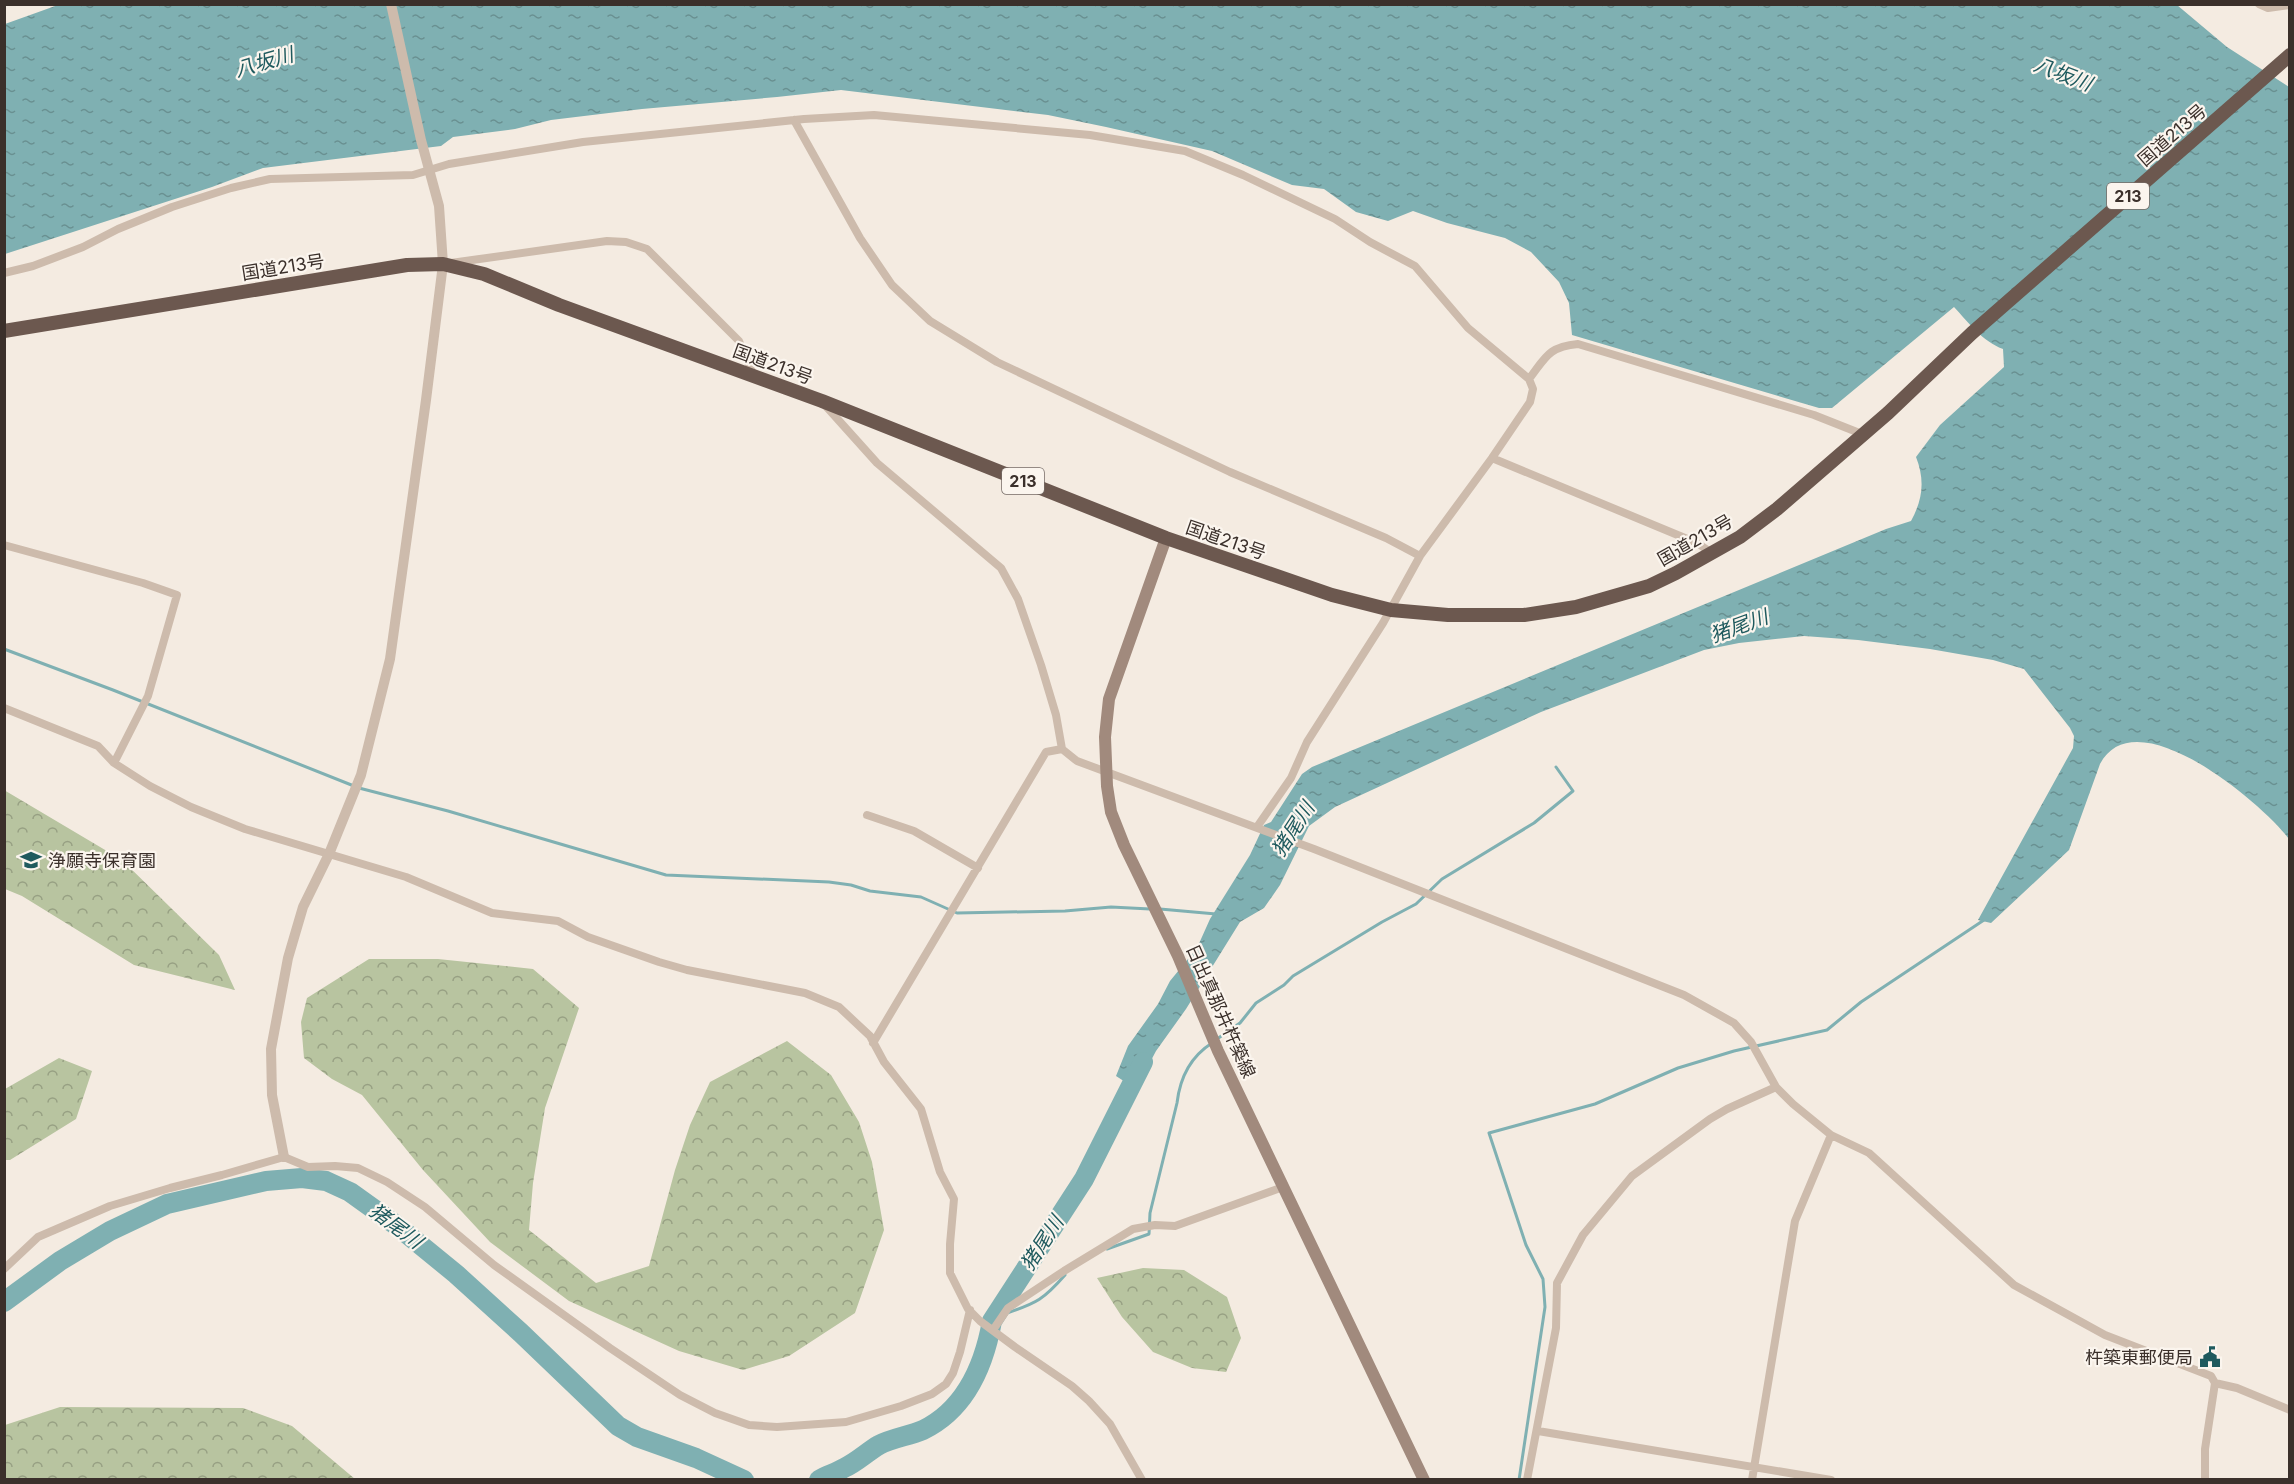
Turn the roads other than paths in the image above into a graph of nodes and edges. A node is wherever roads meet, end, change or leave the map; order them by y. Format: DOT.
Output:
graph roads {
  1 [pos="391,4"];
  2 [pos="2259,4"];
  3 [pos="2289,5"];
  4 [pos="2287,57"];
  5 [pos="794,120"];
  6 [pos="429,170"];
  7 [pos="443,264"];
  8 [pos="4,273"];
  9 [pos="4,331"];
  10 [pos="754,377"];
  11 [pos="1529,379"];
  12 [pos="822,401"];
  13 [pos="1862,434"];
  14 [pos="1492,458"];
  15 [pos="1166,538"];
  16 [pos="4,545"];
  17 [pos="1712,553"];
  18 [pos="1420,556"];
  19 [pos="1391,610"];
  20 [pos="4,708"];
  21 [pos="1062,749"];
  22 [pos="114,763"];
  23 [pos="1106,771"];
  24 [pos="867,815"];
  25 [pos="1257,827"];
  26 [pos="329,854"];
  27 [pos="978,868"];
  28 [pos="873,1043"];
  29 [pos="1776,1087"];
  30 [pos="1831,1135"];
  31 [pos="284,1157"];
  32 [pos="1283,1187"];
  33 [pos="4,1269"];
  34 [pos="970,1310"];
  35 [pos="993,1330"];
  36 [pos="2216,1383"];
  37 [pos="2289,1410"];
  38 [pos="1538,1431"];
  39 [pos="1754,1467"];
  40 [pos="1142,1479"];
  41 [pos="1424,1479"];
  42 [pos="1527,1479"];
  43 [pos="1752,1479"];
  44 [pos="1831,1479"];
  45 [pos="2205,1479"];
  1 -- 6 [label="street"];
  2 -- 3 [label="street"];
  4 -- 13 [label="highway, 国道213号 / 213"];
  5 -- 6 [label="street"];
  5 -- 11 [label="street"];
  5 -- 18 [label="street"];
  6 -- 7 [label="street"];
  6 -- 8 [label="street"];
  7 -- 9 [label="highway, 国道213号 / 213"];
  7 -- 10 [label="highway, 国道213号 / 213"];
  7 -- 10 [label="street"];
  7 -- 26 [label="street"];
  10 -- 12 [label="highway, 国道213号 / 213"];
  11 -- 13 [label="street"];
  11 -- 14 [label="street"];
  12 -- 15 [label="highway, 国道213号 / 213"];
  12 -- 21 [label="street"];
  13 -- 17 [label="highway, 国道213号 / 213"];
  14 -- 17 [label="street"];
  14 -- 18 [label="street"];
  15 -- 19 [label="highway, 国道213号 / 213"];
  15 -- 23 [label="main road, 日出真那井杵築線"];
  16 -- 22 [label="street"];
  17 -- 19 [label="highway, 国道213号 / 213"];
  18 -- 19 [label="street"];
  19 -- 25 [label="street"];
  20 -- 22 [label="street"];
  21 -- 23 [label="street"];
  21 -- 27 [label="street"];
  22 -- 26 [label="street"];
  23 -- 25 [label="street"];
  23 -- 32 [label="main road, 日出真那井杵築線"];
  24 -- 27 [label="street"];
  25 -- 29 [label="street"];
  26 -- 28 [label="street"];
  26 -- 31 [label="street"];
  27 -- 28 [label="street"];
  28 -- 34 [label="street"];
  29 -- 30 [label="street"];
  29 -- 38 [label="street"];
  30 -- 36 [label="street"];
  30 -- 39 [label="street"];
  31 -- 33 [label="street"];
  31 -- 34 [label="street"];
  32 -- 35 [label="street"];
  32 -- 41 [label="main road, 日出真那井杵築線"];
  34 -- 35 [label="street"];
  35 -- 40 [label="street"];
  36 -- 37 [label="street"];
  36 -- 45 [label="street"];
  38 -- 39 [label="street"];
  38 -- 42 [label="street"];
  39 -- 43 [label="street"];
  39 -- 44 [label="street"];
}
